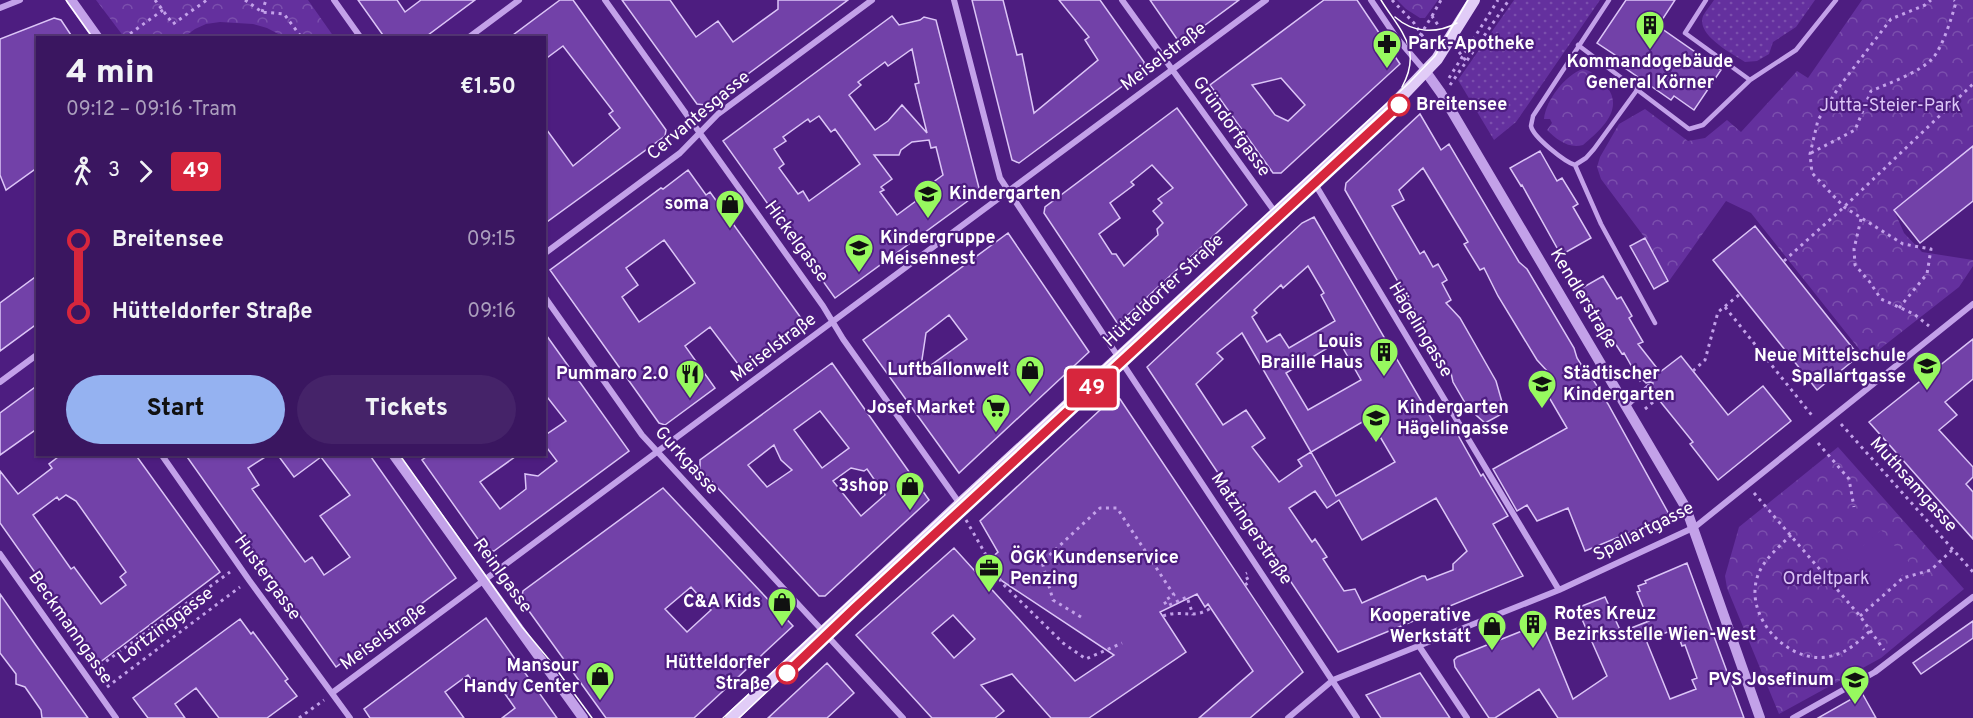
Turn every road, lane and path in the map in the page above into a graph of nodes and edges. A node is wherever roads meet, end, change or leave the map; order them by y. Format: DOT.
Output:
graph roads {
  1 [pos="20,0"];
  2 [pos="71,0"];
  3 [pos="155,0"];
  4 [pos="207,0"];
  5 [pos="245,0"];
  6 [pos="266,0"];
  7 [pos="334,0"];
  8 [pos="519,0"];
  9 [pos="605,0"];
  10 [pos="872,0"];
  11 [pos="954,0"];
  12 [pos="1122,0"];
  13 [pos="1266,0"];
  14 [pos="1371,0"];
  15 [pos="1441,0"];
  16 [pos="1474,0"];
  17 [pos="1498,0"];
  18 [pos="1509,0"];
  19 [pos="1609,0"];
  20 [pos="1706,0"];
  21 [pos="1836,0"];
  22 [pos="1931,0"];
  23 [pos="1954,0"];
  24 [pos="0,8"];
  25 [pos="163,10"];
  26 [pos="262,12"];
  27 [pos="1432,16"];
  28 [pos="97,36"];
  29 [pos="127,36"];
  30 [pos="300,36"];
  31 [pos="360,36"];
  32 [pos="471,36"];
  33 [pos="1578,45"];
  34 [pos="1467,62"];
  35 [pos="1172,70"];
  36 [pos="1426,72"];
  37 [pos="1449,78"];
  38 [pos="1750,80"];
  39 [pos="1973,84"];
  40 [pos="1637,90"];
  41 [pos="699,133"];
  42 [pos="1810,154"];
  43 [pos="1575,165"];
  44 [pos="1312,178"];
  45 [pos="1008,192"];
  46 [pos="1844,207"];
  47 [pos="1275,212"];
  48 [pos="1861,219"];
  49 [pos="546,253"];
  50 [pos="1784,261"];
  51 [pos="1740,294"];
  52 [pos="546,299"];
  53 [pos="1973,304"];
  54 [pos="1725,307"];
  55 [pos="1899,308"];
  56 [pos="833,322"];
  57 [pos="1655,323"];
  58 [pos="1938,332"];
  59 [pos="36,355"];
  60 [pos="1119,357"];
  61 [pos="1693,371"];
  62 [pos="0,382"];
  63 [pos="1649,386"];
  64 [pos="1658,399"];
  65 [pos="1627,406"];
  66 [pos="1645,410"];
  67 [pos="1833,416"];
  68 [pos="1821,426"];
  69 [pos="1810,435"];
  70 [pos="658,453"];
  71 [pos="162,456"];
  72 [pos="394,456"];
  73 [pos="1747,485"];
  74 [pos="960,504"];
  75 [pos="1854,507"];
  76 [pos="1695,527"];
  77 [pos="1791,535"];
  78 [pos="1953,549"];
  79 [pos="0,554"];
  80 [pos="239,566"];
  81 [pos="1924,566"];
  82 [pos="1925,571"];
  83 [pos="1973,572"];
  84 [pos="249,580"];
  85 [pos="485,581"];
  86 [pos="1559,590"];
  87 [pos="1973,597"];
  88 [pos="1210,608"];
  89 [pos="1193,615"];
  90 [pos="1163,616"];
  91 [pos="1860,616"];
  92 [pos="1081,617"];
  93 [pos="824,631"];
  94 [pos="1870,631"];
  95 [pos="1122,643"];
  96 [pos="1419,646"];
  97 [pos="1891,660"];
  98 [pos="86,676"];
  99 [pos="1333,680"];
  100 [pos="99,693"];
  101 [pos="332,693"];
  102 [pos="116,718"];
  103 [pos="299,718"];
  104 [pos="350,718"];
  105 [pos="583,718"];
  106 [pos="731,718"];
  107 [pos="903,718"];
  108 [pos="1288,718"];
  109 [pos="1358,718"];
  110 [pos="1467,718"];
  111 [pos="1760,718"];
  112 [pos="1793,718"];
  1 -- 24 [label="street"];
  2 -- 28 [label="street"];
  3 -- 25 [label="path"];
  4 -- 25 [label="path"];
  5 -- 26 [label="path"];
  6 -- 26 [label="path"];
  7 -- 31 [label="street"];
  8 -- 32 [label="street"];
  9 -- 41 [label="street, Hickelgasse"];
  10 -- 41 [label="street, Cervantesgasse"];
  11 -- 45 [label="street, Matzingerstraße"];
  12 -- 35 [label="street, Gründorfgasse"];
  13 -- 35 [label="street, Meiselstraße"];
  14 -- 36 [label="street"];
  15 -- 27 [label="path"];
  16 -- 36 [label="main road, Hütteldorfer Straße"];
  17 -- 37 [label="path"];
  18 -- 34 [label="path"];
  19 -- 33 [label="lane"];
  20 -- 38 [label="lane"];
  21 -- 38 [label="lane"];
  22 -- 42 [label="path"];
  23 -- 42 [label="path"];
  25 -- 29 [label="path"];
  26 -- 30 [label="path"];
  33 -- 40 [label="lane"];
  33 -- 43 [label="lane"];
  35 -- 45 [label="street, Meiselstraße"];
  35 -- 47 [label="street, Gründorfgasse"];
  36 -- 44 [label="main road, Hütteldorfer Straße"];
  36 -- 65 [label="street, Kendlerstraße"];
  38 -- 40 [label="lane"];
  39 -- 46 [label="path"];
  40 -- 43 [label="lane"];
  41 -- 49 [label="street, Cervantesgasse"];
  41 -- 56 [label="street, Hickelgasse"];
  42 -- 46 [label="path"];
  43 -- 57 [label="lane"];
  44 -- 47 [label="main road, Hütteldorfer Straße"];
  44 -- 86 [label="street, Hägelingasse"];
  45 -- 56 [label="street, Meiselstraße"];
  45 -- 60 [label="street, Matzingerstraße"];
  46 -- 48 [label="path"];
  46 -- 50 [label="path"];
  47 -- 60 [label="main road, Hütteldorfer Straße"];
  48 -- 55 [label="path"];
  48 -- 55 [label="path"];
  51 -- 54 [label="path"];
  52 -- 70 [label="street, Gurkgasse"];
  53 -- 58 [label="street, Spallartgasse"];
  54 -- 61 [label="path"];
  54 -- 68 [label="path"];
  55 -- 58 [label="path"];
  56 -- 70 [label="street, Meiselstraße"];
  56 -- 74 [label="street, Hickelgasse"];
  58 -- 67 [label="street, Spallartgasse"];
  59 -- 62 [label="street"];
  60 -- 74 [label="main road, Hütteldorfer Straße"];
  60 -- 99 [label="street, Matzingerstraße"];
  63 -- 65 [label="lane"];
  64 -- 66 [label="path"];
  65 -- 76 [label="street, Kendlerstraße"];
  67 -- 68 [label="street, Spallartgasse"];
  67 -- 78 [label="path, Muthsamgasse"];
  68 -- 69 [label="street, Spallartgasse"];
  69 -- 73 [label="street, Spallartgasse"];
  69 -- 75 [label="path"];
  70 -- 85 [label="street, Meiselstraße"];
  70 -- 93 [label="street, Gurkgasse"];
  71 -- 80 [label="street, Hustergasse"];
  72 -- 85 [label="street, Reinlgasse"];
  73 -- 76 [label="street, Spallartgasse"];
  73 -- 77 [label="path"];
  74 -- 93 [label="main road, Hütteldorfer Straße"];
  74 -- 95 [label="path"];
  76 -- 86 [label="street, Spallartgasse"];
  76 -- 111 [label="street, Kendlerstraße"];
  77 -- 91 [label="path"];
  77 -- 94 [label="path"];
  78 -- 82 [label="path"];
  78 -- 83 [label="path, Muthsamgasse"];
  79 -- 98 [label="street, Beckmanngasse"];
  80 -- 84 [label="street, Hustergasse"];
  80 -- 98 [label="path"];
  81 -- 82 [label="path"];
  82 -- 91 [label="path"];
  84 -- 100 [label="path, Lortzinggasse"];
  84 -- 101 [label="street, Hustergasse"];
  85 -- 101 [label="street, Meiselstraße"];
  85 -- 105 [label="street, Reinlgasse"];
  86 -- 96 [label="street, Spallartgasse"];
  87 -- 97 [label="street"];
  88 -- 89 [label="path"];
  89 -- 90 [label="path"];
  89 -- 92 [label="path"];
  91 -- 94 [label="path"];
  93 -- 106 [label="main road, Hütteldorfer Straße"];
  93 -- 107 [label="street, Gurkgasse"];
  94 -- 97 [label="path"];
  96 -- 99 [label="street, Spallartgasse"];
  96 -- 110 [label="street"];
  97 -- 112 [label="street"];
  98 -- 100 [label="street, Beckmanngasse"];
  99 -- 108 [label="street, Spallartgasse"];
  99 -- 109 [label="street, Matzingerstraße"];
  100 -- 102 [label="street, Beckmanngasse"];
  101 -- 103 [label="path, Meiselstraße"];
  101 -- 104 [label="street, Hustergasse"];
}
